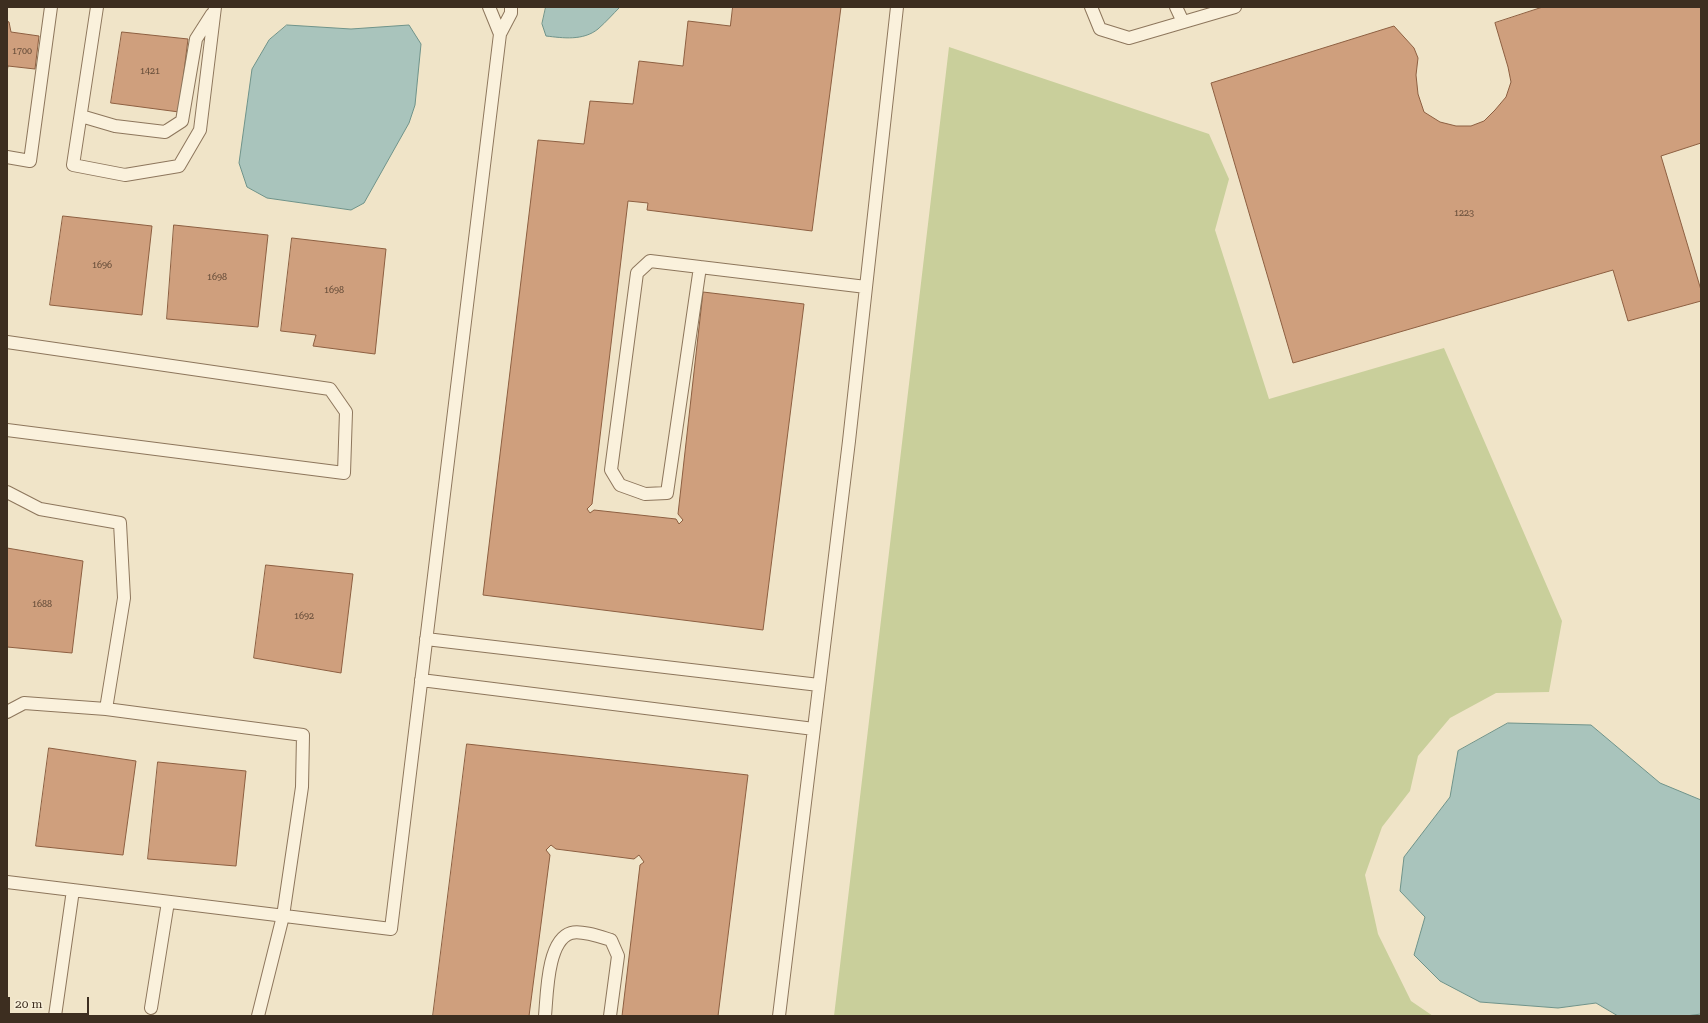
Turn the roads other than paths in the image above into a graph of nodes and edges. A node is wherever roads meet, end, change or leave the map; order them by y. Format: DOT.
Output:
graph roads {
  1 [pos="51,7"];
  2 [pos="97,7"];
  3 [pos="489,7"];
  4 [pos="511,7"];
  5 [pos="897,7"];
  6 [pos="1091,7"];
  7 [pos="1176,7"];
  8 [pos="1235,7"];
  9 [pos="214,9"];
  10 [pos="1183,22"];
  11 [pos="500,34"];
  12 [pos="81,116"];
  13 [pos="7,157"];
  14 [pos="700,267"];
  15 [pos="866,287"];
  16 [pos="7,342"];
  17 [pos="7,430"];
  18 [pos="7,492"];
  19 [pos="426,639"];
  20 [pos="421,680"];
  21 [pos="819,685"];
  22 [pos="106,709"];
  23 [pos="7,712"];
  24 [pos="814,729"];
  25 [pos="7,882"];
  26 [pos="73,890"];
  27 [pos="168,902"];
  28 [pos="283,916"];
  29 [pos="151,1008"];
  30 [pos="55,1016"];
  31 [pos="258,1016"];
  32 [pos="545,1016"];
  33 [pos="610,1016"];
  34 [pos="779,1016"];
  1 -- 13 [label="lane"];
  2 -- 12 [label="lane"];
  3 -- 11 [label="lane"];
  4 -- 11 [label="lane"];
  5 -- 15 [label="lane"];
  6 -- 10 [label="lane"];
  7 -- 10 [label="lane"];
  8 -- 10 [label="lane"];
  9 -- 12 [label="lane"];
  9 -- 12 [label="lane"];
  11 -- 19 [label="lane"];
  14 -- 14 [label="lane"];
  14 -- 15 [label="lane"];
  15 -- 21 [label="lane"];
  16 -- 17 [label="lane"];
  18 -- 22 [label="lane"];
  19 -- 20 [label="lane"];
  19 -- 21 [label="lane"];
  20 -- 24 [label="lane"];
  20 -- 28 [label="lane"];
  21 -- 24 [label="lane"];
  22 -- 23 [label="lane"];
  22 -- 28 [label="lane"];
  24 -- 34 [label="lane"];
  25 -- 26 [label="lane"];
  26 -- 27 [label="lane"];
  26 -- 30 [label="lane"];
  27 -- 28 [label="lane"];
  27 -- 29 [label="lane"];
  28 -- 31 [label="lane"];
  32 -- 33 [label="lane"];
}
